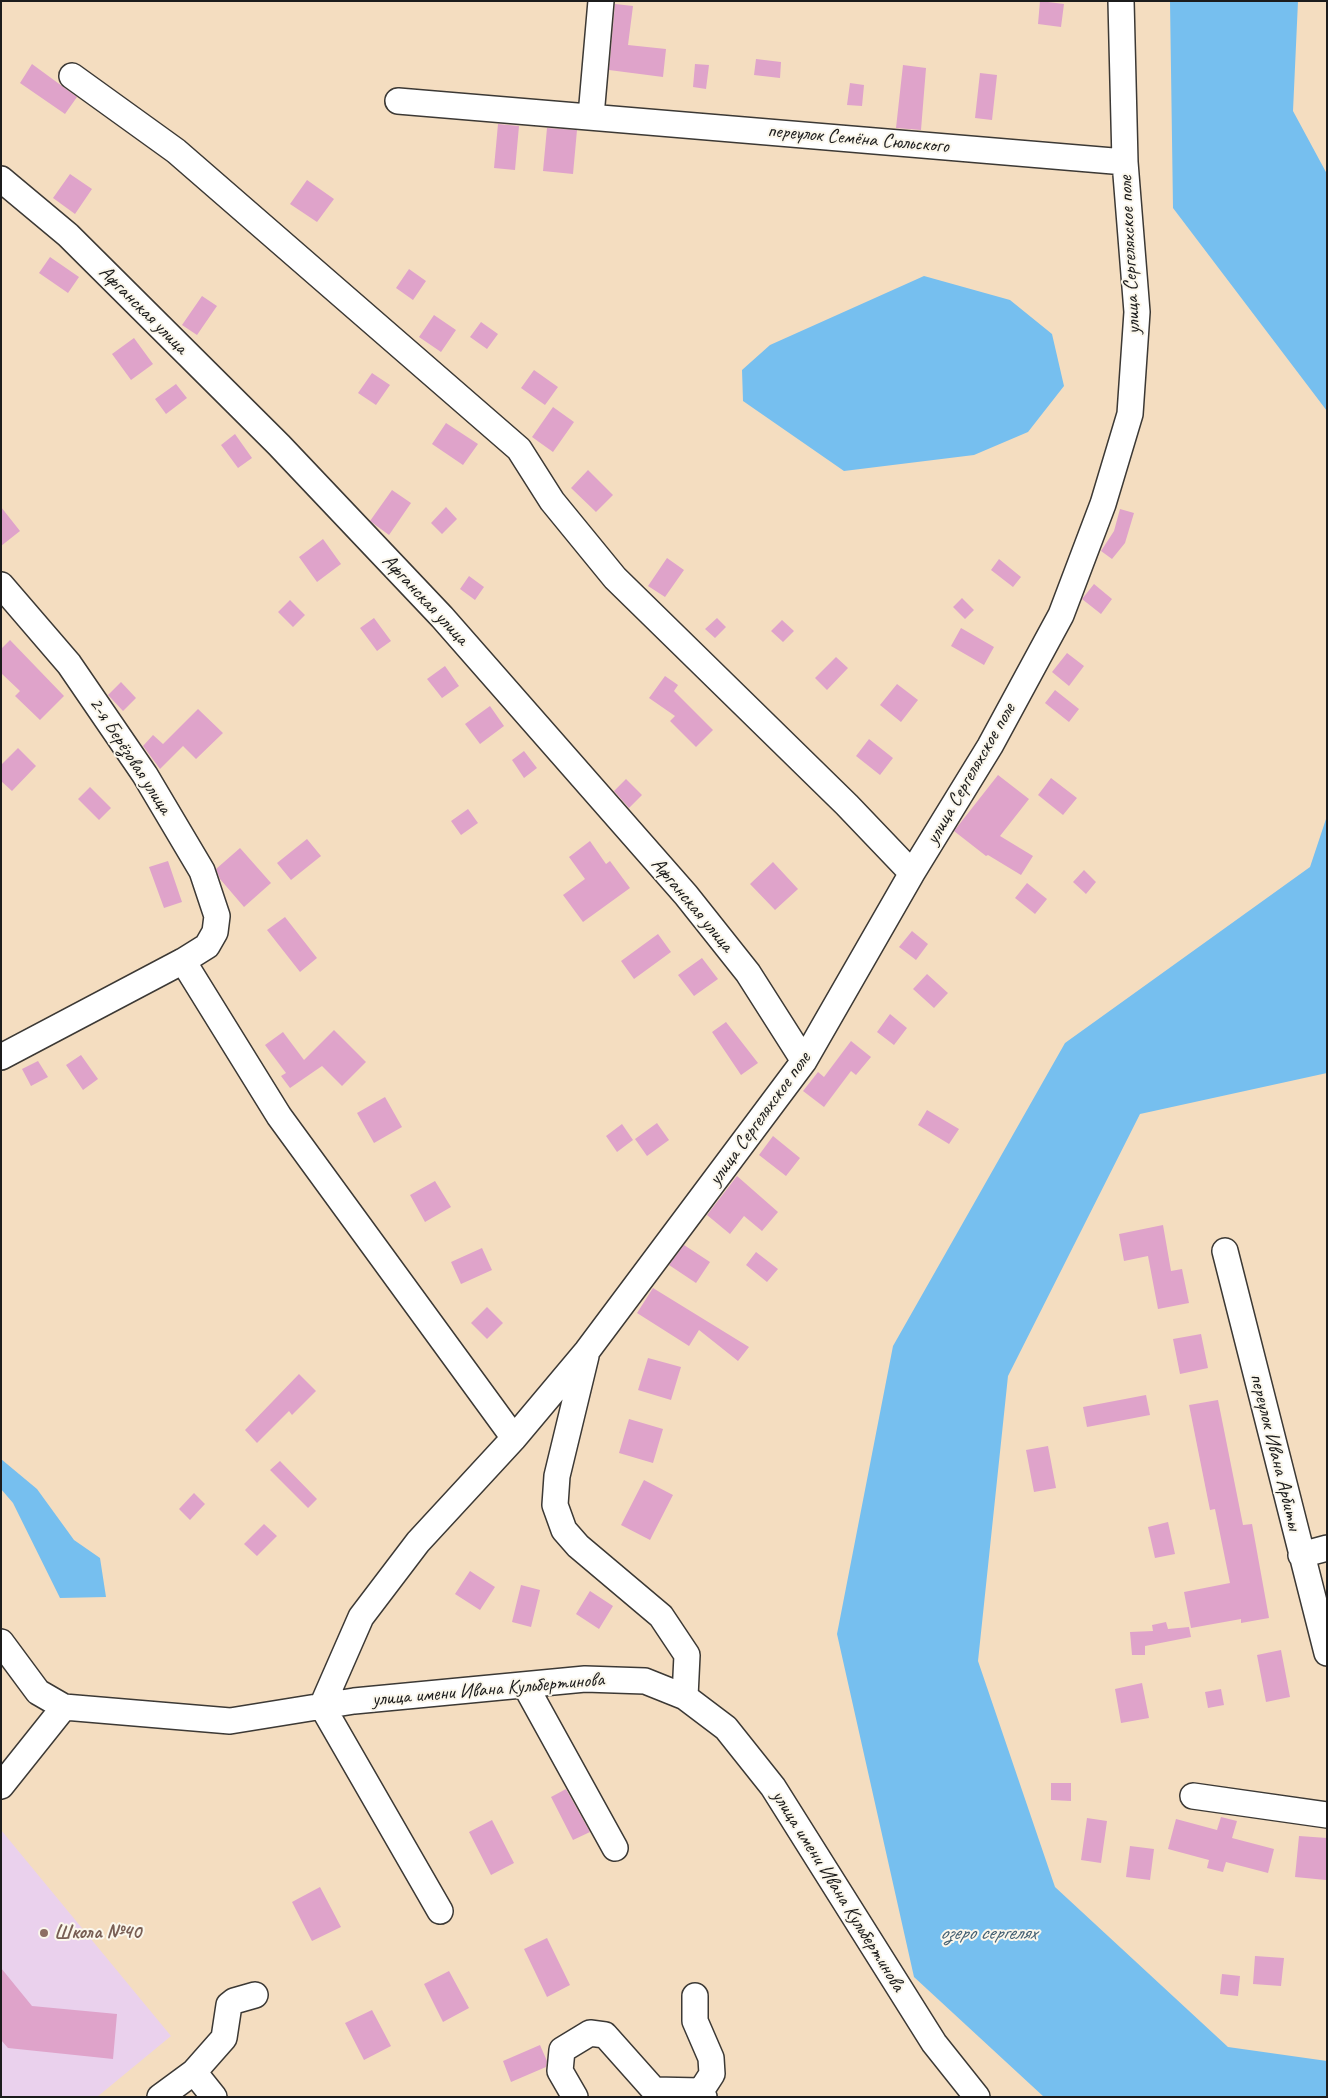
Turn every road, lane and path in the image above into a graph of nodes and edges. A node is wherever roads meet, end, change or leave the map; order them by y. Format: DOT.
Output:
graph roads {
  1 [pos="601,1"];
  2 [pos="1121,1"];
  3 [pos="72,76"];
  4 [pos="398,101"];
  5 [pos="591,116"];
  6 [pos="1125,162"];
  7 [pos="1,179"];
  8 [pos="1,585"];
  9 [pos="912,873"];
  10 [pos="183,961"];
  11 [pos="1,1057"];
  12 [pos="804,1061"];
  13 [pos="1225,1251"];
  14 [pos="587,1351"];
  15 [pos="514,1438"];
  16 [pos="1327,1548"];
  17 [pos="1301,1555"];
  18 [pos="1,1642"];
  19 [pos="1327,1653"];
  20 [pos="525,1685"];
  21 [pos="685,1697"];
  22 [pos="322,1706"];
  23 [pos="64,1707"];
  24 [pos="1,1786"];
  25 [pos="1193,1796"];
  26 [pos="1327,1815"];
  27 [pos="615,1848"];
  28 [pos="440,1911"];
  29 [pos="255,1995"];
  30 [pos="696,1996"];
  31 [pos="194,2072"];
  32 [pos="702,2094"];
  33 [pos="160,2097"];
  34 [pos="214,2097"];
  35 [pos="575,2097"];
  36 [pos="978,2097"];
  1 -- 5 [label="street"];
  2 -- 6 [label="street, улица Сергеляхское поле"];
  3 -- 9 [label="street"];
  4 -- 5 [label="street, переулок Семёна Сюльского"];
  5 -- 6 [label="street, переулок Семёна Сюльского"];
  6 -- 9 [label="street, улица Сергеляхское поле"];
  7 -- 12 [label="street, Афганская улица"];
  8 -- 10 [label="street, 2-я Берёзовая улица"];
  9 -- 12 [label="street, улица Сергеляхское поле"];
  10 -- 11 [label="street"];
  10 -- 15 [label="street"];
  12 -- 14 [label="street, улица Сергеляхское поле"];
  13 -- 17 [label="street, переулок Ивана Арбиты"];
  14 -- 15 [label="street, улица Сергеляхское поле"];
  14 -- 21 [label="street"];
  15 -- 22 [label="street, улица Сергеляхское поле"];
  16 -- 17 [label="street"];
  17 -- 19 [label="street, переулок Ивана Арбиты"];
  18 -- 23 [label="street, улица имени Ивана Кульбертинова"];
  20 -- 21 [label="street, улица имени Ивана Кульбертинова"];
  20 -- 22 [label="street, улица имени Ивана Кульбертинова"];
  20 -- 27 [label="street"];
  21 -- 36 [label="street, улица имени Ивана Кульбертинова"];
  22 -- 23 [label="street, улица имени Ивана Кульбертинова"];
  22 -- 28 [label="street"];
  23 -- 24 [label="street"];
  25 -- 26 [label="street"];
  29 -- 31 [label="street"];
  30 -- 32 [label="street"];
  31 -- 33 [label="street"];
  31 -- 34 [label="street"];
  32 -- 35 [label="street"];
}
